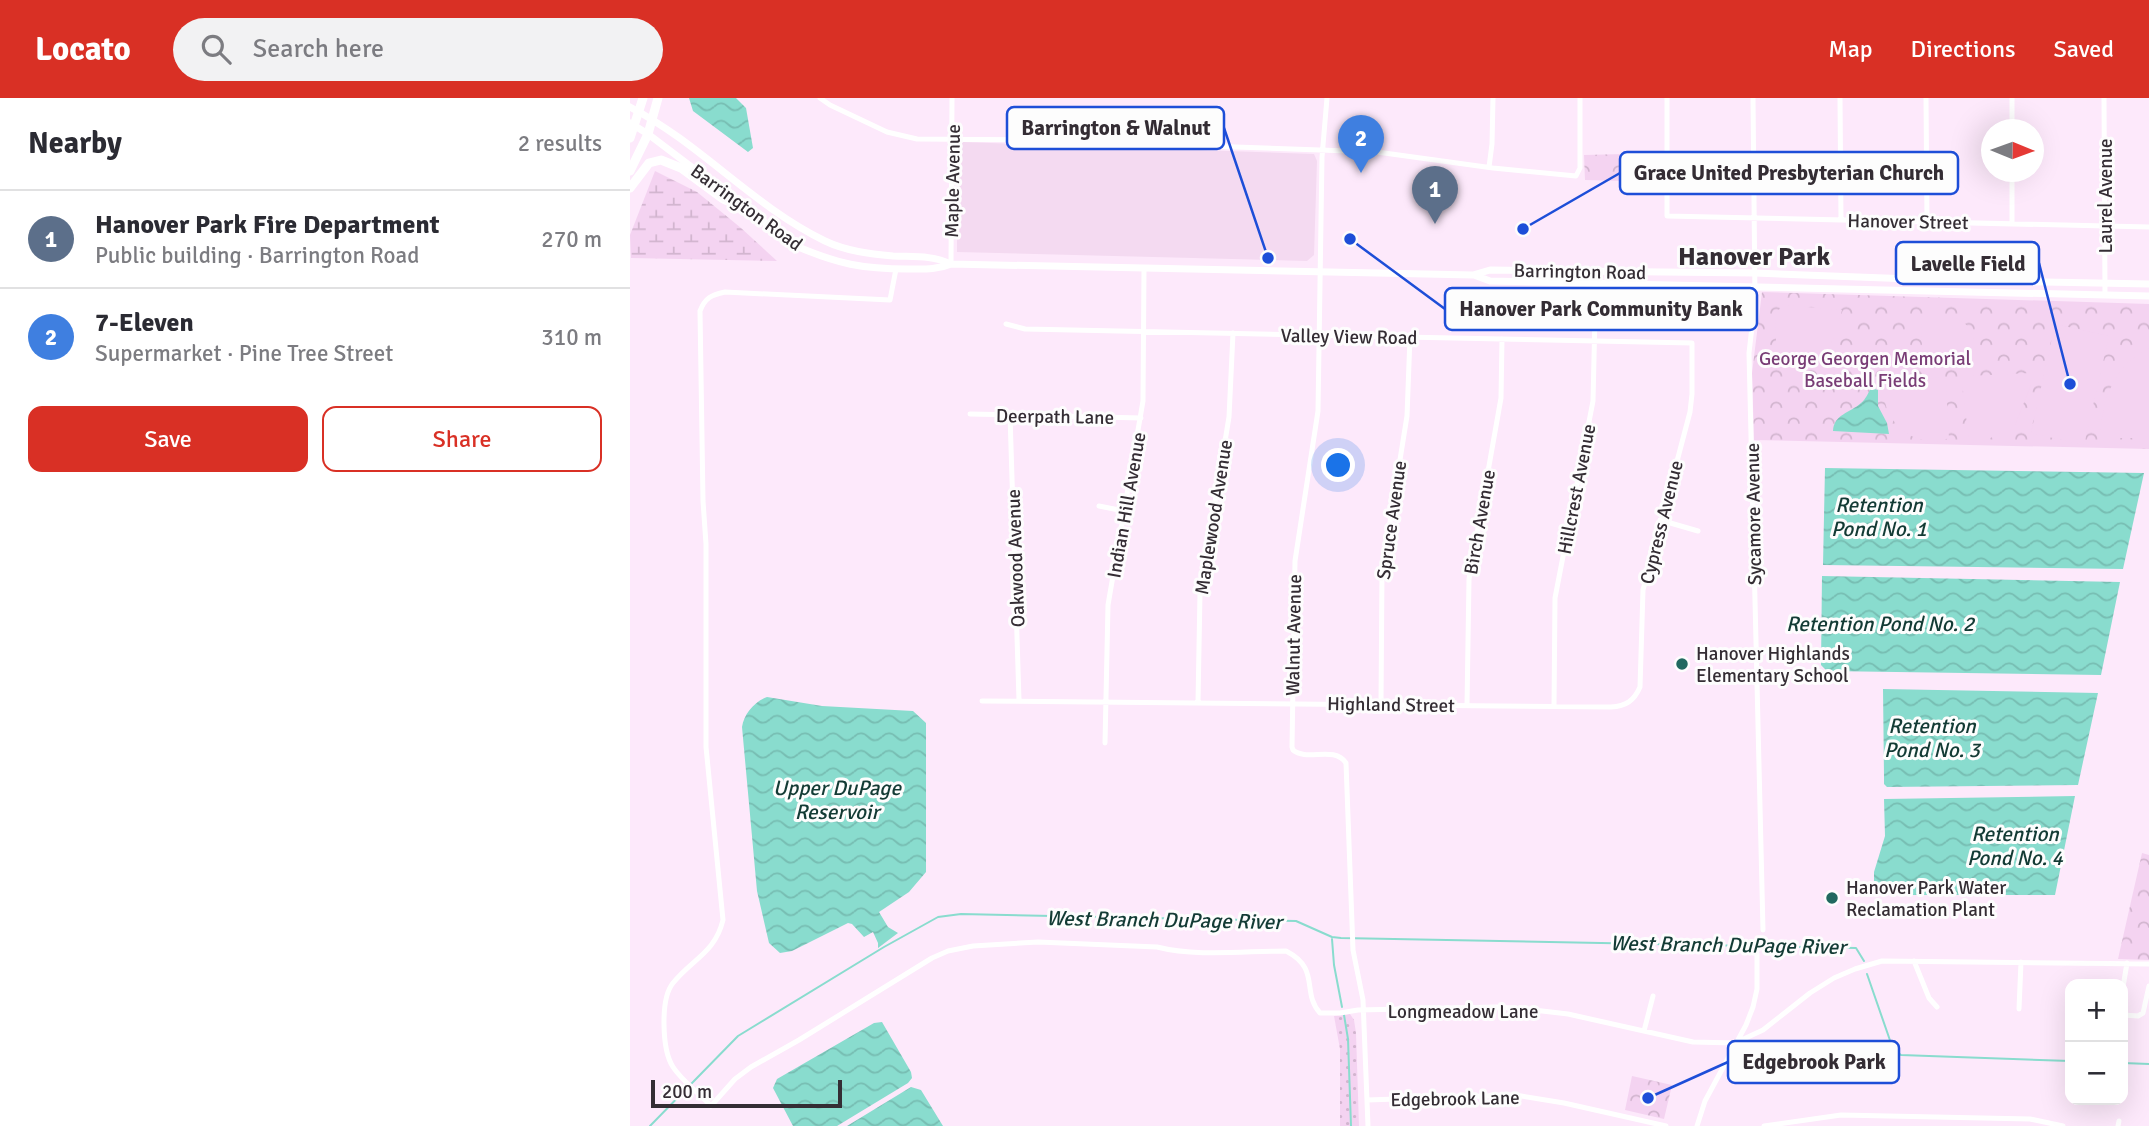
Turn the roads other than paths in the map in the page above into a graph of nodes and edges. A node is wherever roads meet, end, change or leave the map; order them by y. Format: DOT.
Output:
graph roads {
  1 [pos="643,98"];
  2 [pos="659,98"];
  3 [pos="820,98"];
  4 [pos="952,98"];
  5 [pos="1327,98"];
  6 [pos="1493,98"];
  7 [pos="1580,98"];
  8 [pos="1667,98"];
  9 [pos="1753,98"];
  10 [pos="1840,98"];
  11 [pos="1926,98"];
  12 [pos="2012,98"];
  13 [pos="2104,98"];
  14 [pos="630,107"];
  15 [pos="640,112"];
  16 [pos="653,119"];
  17 [pos="2012,119"];
  18 [pos="633,125"];
  19 [pos="648,134"];
  20 [pos="630,138"];
  21 [pos="952,138"];
  22 [pos="1323,150"];
  23 [pos="1489,167"];
  24 [pos="630,171"];
  25 [pos="2012,182"];
  26 [pos="630,188"];
  27 [pos="745,209"];
  28 [pos="1755,219"];
  29 [pos="1840,219"];
  30 [pos="1927,222"];
  31 [pos="2012,224"];
  32 [pos="2105,226"];
  33 [pos="2149,227"];
  34 [pos="951,264"];
  35 [pos="1144,268"];
  36 [pos="895,269"];
  37 [pos="1320,271"];
  38 [pos="1596,271"];
  39 [pos="1755,273"];
  40 [pos="1473,275"];
  41 [pos="1597,283"];
  42 [pos="2105,283"];
  43 [pos="2149,284"];
  44 [pos="1754,287"];
  45 [pos="2105,295"];
  46 [pos="2149,296"];
  47 [pos="1006,324"];
  48 [pos="1144,331"];
  49 [pos="1233,333"];
  50 [pos="1320,335"];
  51 [pos="1410,337"];
  52 [pos="1502,339"];
  53 [pos="1595,341"];
  54 [pos="1692,342"];
  55 [pos="970,414"];
  56 [pos="1010,415"];
  57 [pos="1141,418"];
  58 [pos="1099,506"];
  59 [pos="1124,511"];
  60 [pos="1661,520"];
  61 [pos="1698,531"];
  62 [pos="1019,700"];
  63 [pos="982,701"];
  64 [pos="1106,701"];
  65 [pos="1632,701"];
  66 [pos="1198,702"];
  67 [pos="1292,703"];
  68 [pos="1381,703"];
  69 [pos="1467,705"];
  70 [pos="1554,706"];
  71 [pos="1105,743"];
  72 [pos="1763,930"];
  73 [pos="1757,954"];
  74 [pos="1914,961"];
  75 [pos="2021,962"];
  76 [pos="2127,963"];
  77 [pos="2149,964"];
  78 [pos="2124,979"];
  79 [pos="2149,986"];
  80 [pos="1653,996"];
  81 [pos="1937,1007"];
  82 [pos="2019,1009"];
  83 [pos="1364,1011"];
  84 [pos="2128,1015"];
  85 [pos="1644,1031"];
  86 [pos="1735,1043"];
  87 [pos="1367,1100"];
  88 [pos="1368,1126"];
  89 [pos="1666,1126"];
  90 [pos="1697,1126"];
  91 [pos="1764,1126"];
  92 [pos="2063,1126"];
  1 -- 15 [label="highway"];
  2 -- 16 [label="highway"];
  3 -- 21 [label="street"];
  4 -- 21 [label="street, Maple Avenue"];
  5 -- 22 [label="street, Walnut Avenue"];
  6 -- 23 [label="street"];
  7 -- 23 [label="street"];
  8 -- 28 [label="street, Hanover Street"];
  9 -- 28 [label="street, Sycamore Avenue"];
  10 -- 29 [label="street"];
  11 -- 30 [label="street"];
  12 -- 17 [label="street"];
  13 -- 32 [label="street, Laurel Avenue"];
  14 -- 15 [label="main road, Barrington Road"];
  15 -- 16 [label="main road, Barrington Road"];
  15 -- 18 [label="highway"];
  16 -- 19 [label="highway"];
  16 -- 34 [label="main road, Barrington Road"];
  18 -- 19 [label="main road, Barrington Road"];
  18 -- 20 [label="highway"];
  19 -- 24 [label="highway"];
  19 -- 27 [label="main road, Barrington Road"];
  21 -- 22 [label="street"];
  21 -- 34 [label="street, Maple Avenue"];
  22 -- 23 [label="street"];
  22 -- 37 [label="street, Walnut Avenue"];
  25 -- 31 [label="street"];
  26 -- 27 [label="highway"];
  27 -- 36 [label="main road, Barrington Road"];
  28 -- 29 [label="street, Hanover Street"];
  28 -- 39 [label="street, Sycamore Avenue"];
  29 -- 30 [label="street, Hanover Street"];
  30 -- 31 [label="street, Hanover Street"];
  31 -- 32 [label="street, Hanover Street"];
  32 -- 33 [label="street, Hanover Street"];
  32 -- 42 [label="street, Laurel Avenue"];
  34 -- 35 [label="main road, Barrington Road"];
  34 -- 36 [label="main road, Barrington Road"];
  35 -- 37 [label="main road, Barrington Road"];
  35 -- 48 [label="street, Indian Hill Avenue"];
  36 -- 83 [label="street, Longmeadow Lane"];
  37 -- 40 [label="main road, Barrington Road"];
  37 -- 50 [label="street, Walnut Avenue"];
  38 -- 39 [label="main road, Barrington Road"];
  38 -- 40 [label="main road, Barrington Road"];
  38 -- 41 [label="street, Hillcrest Avenue"];
  39 -- 42 [label="main road, Barrington Road"];
  39 -- 44 [label="street, Sycamore Avenue"];
  40 -- 41 [label="main road, Barrington Road"];
  41 -- 44 [label="main road, Barrington Road"];
  41 -- 53 [label="street, Hillcrest Avenue"];
  42 -- 43 [label="main road, Barrington Road"];
  42 -- 45 [label="street, Laurel Avenue"];
  44 -- 45 [label="main road, Barrington Road"];
  44 -- 72 [label="street, Sycamore Avenue"];
  45 -- 46 [label="main road, Barrington Road"];
  47 -- 48 [label="street, Valley View Road"];
  48 -- 49 [label="street, Valley View Road"];
  48 -- 57 [label="street, Indian Hill Avenue"];
  49 -- 50 [label="street, Valley View Road"];
  49 -- 66 [label="street, Maplewood Avenue"];
  50 -- 51 [label="street, Valley View Road"];
  50 -- 67 [label="street, Walnut Avenue"];
  51 -- 52 [label="street, Valley View Road"];
  51 -- 68 [label="street, Spruce Avenue"];
  52 -- 53 [label="street, Valley View Road"];
  52 -- 69 [label="street, Birch Avenue"];
  53 -- 54 [label="street, Valley View Road"];
  53 -- 70 [label="street, Hillcrest Avenue"];
  54 -- 60 [label="street, Cypress Avenue"];
  55 -- 56 [label="street, Deerpath Lane"];
  56 -- 57 [label="street, Deerpath Lane"];
  56 -- 62 [label="street, Oakwood Avenue"];
  57 -- 59 [label="street, Indian Hill Avenue"];
  58 -- 59 [label="street"];
  59 -- 64 [label="street, Indian Hill Avenue"];
  60 -- 61 [label="street"];
  60 -- 65 [label="street, Cypress Avenue"];
  62 -- 63 [label="street, Highland Street"];
  62 -- 64 [label="street, Highland Street"];
  64 -- 66 [label="street, Highland Street"];
  64 -- 71 [label="street, Indian Hill Avenue"];
  65 -- 70 [label="street, Highland Street"];
  66 -- 67 [label="street, Highland Street"];
  67 -- 68 [label="street, Highland Street"];
  67 -- 83 [label="street, Walnut Avenue"];
  68 -- 69 [label="street, Highland Street"];
  69 -- 70 [label="street, Highland Street"];
  73 -- 86 [label="street"];
  74 -- 75 [label="street, Longmeadow Lane"];
  74 -- 81 [label="street"];
  74 -- 86 [label="street, Longmeadow Lane"];
  75 -- 76 [label="street, Longmeadow Lane"];
  75 -- 82 [label="street"];
  76 -- 77 [label="street, Longmeadow Lane"];
  76 -- 78 [label="street"];
  79 -- 84 [label="street"];
  80 -- 85 [label="street"];
  83 -- 85 [label="street, Longmeadow Lane"];
  83 -- 87 [label="street, Walnut Avenue"];
  85 -- 86 [label="street, Longmeadow Lane"];
  86 -- 90 [label="street"];
  87 -- 88 [label="street, Walnut Avenue"];
  87 -- 89 [label="street, Edgebrook Lane"];
  91 -- 92 [label="street"];
}
